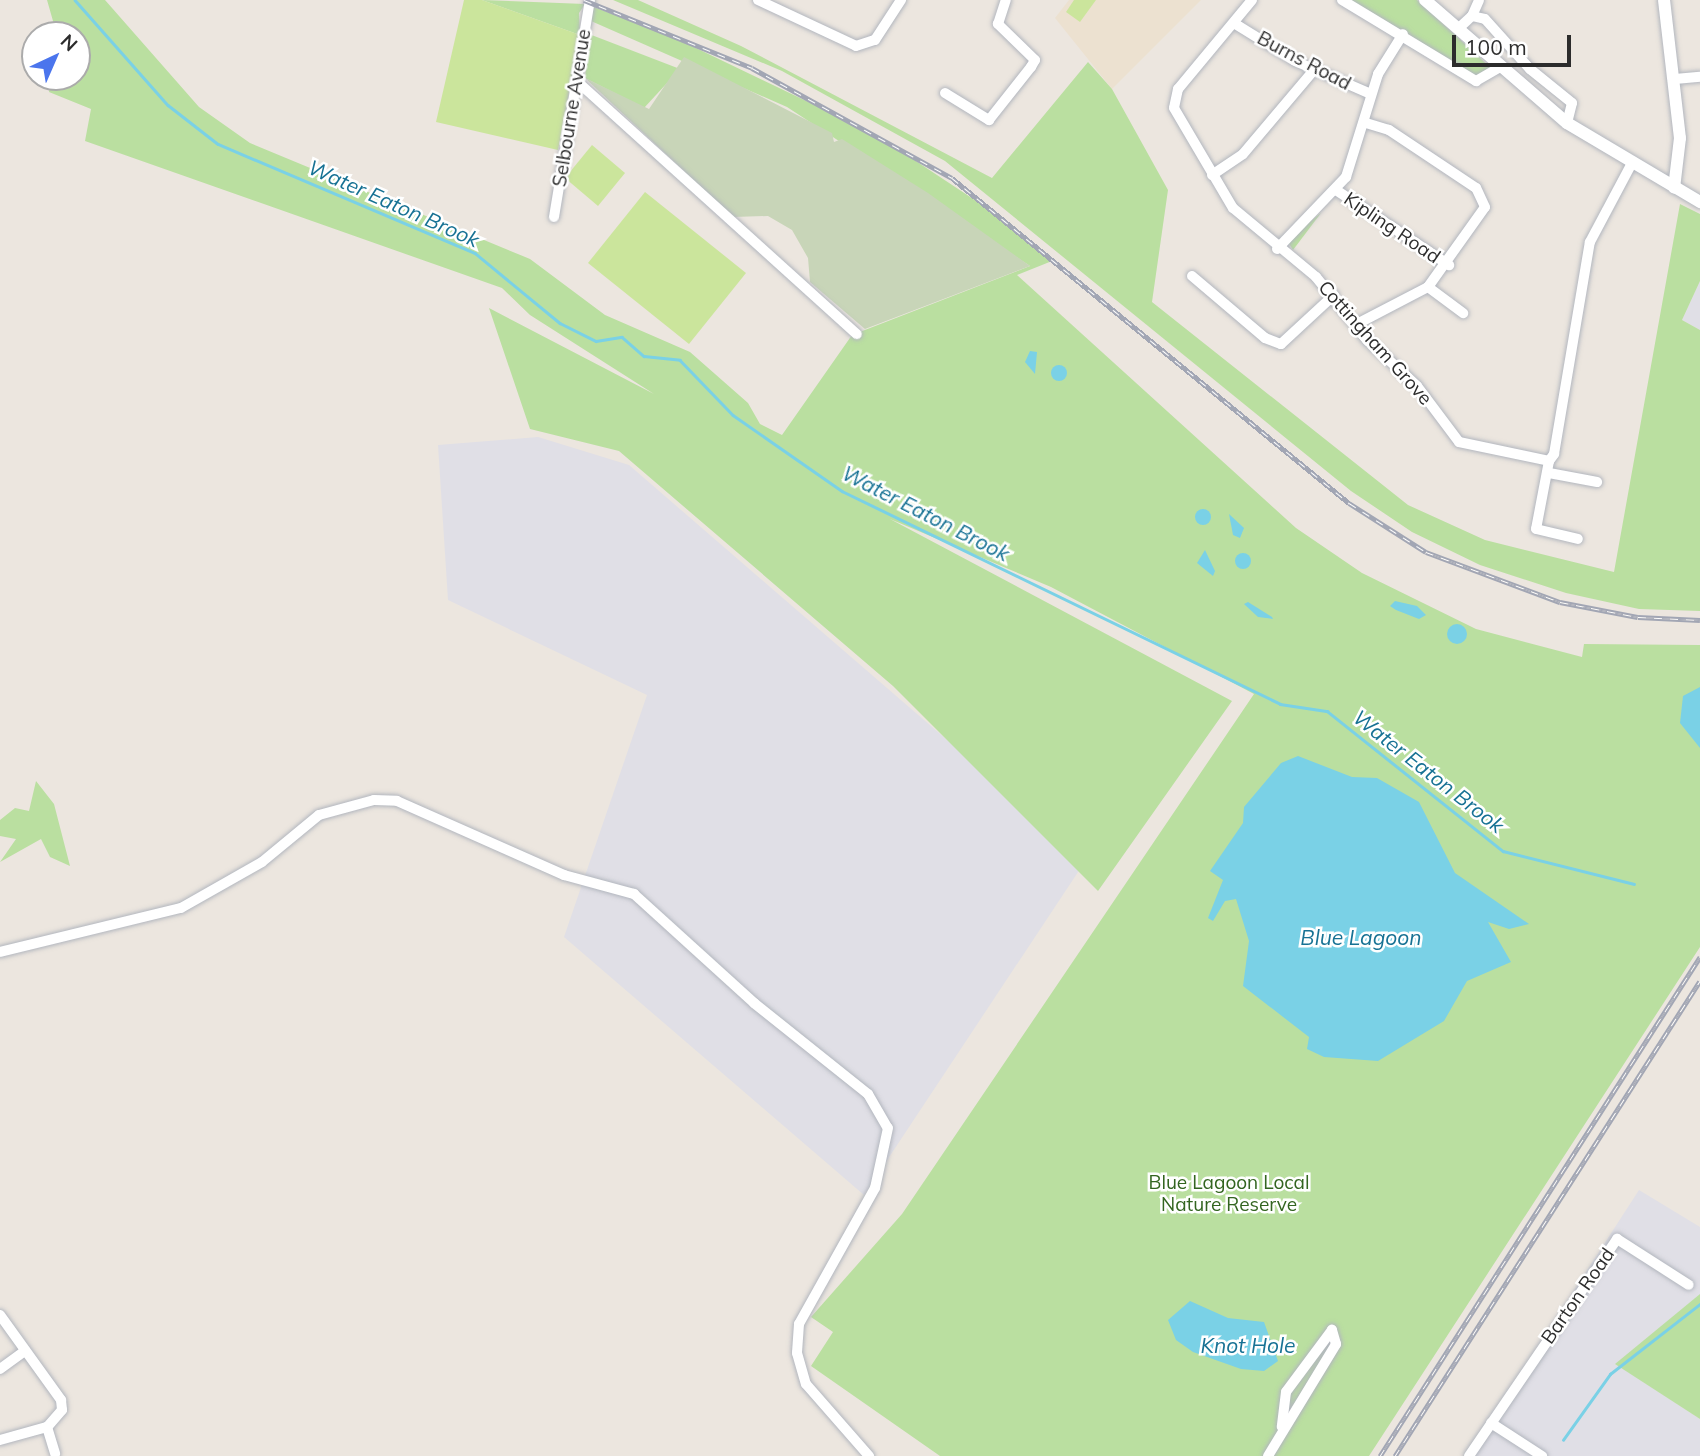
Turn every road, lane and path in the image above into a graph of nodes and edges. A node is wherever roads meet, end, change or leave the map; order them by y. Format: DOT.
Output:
graph roads {
  1 [pos="590,0"];
  2 [pos="758,0"];
  3 [pos="901,0"];
  4 [pos="1006,0"];
  5 [pos="1252,0"];
  6 [pos="1342,0"];
  7 [pos="1425,0"];
  8 [pos="1479,0"];
  9 [pos="1664,0"];
  10 [pos="1472,16"];
  11 [pos="1237,25"];
  12 [pos="1460,27"];
  13 [pos="1403,34"];
  14 [pos="1500,67"];
  15 [pos="1314,71"];
  16 [pos="1700,77"];
  17 [pos="1675,79"];
  18 [pos="580,84"];
  19 [pos="944,93"];
  20 [pos="1371,94"];
  21 [pos="1366,123"];
  22 [pos="1567,123"];
  23 [pos="1631,165"];
  24 [pos="1212,175"];
  25 [pos="1674,188"];
  26 [pos="1336,190"];
  27 [pos="1700,202"];
  28 [pos="554,217"];
  29 [pos="1277,249"];
  30 [pos="1449,265"];
  31 [pos="1192,276"];
  32 [pos="1429,287"];
  33 [pos="1334,295"];
  34 [pos="1463,313"];
  35 [pos="1355,325"];
  36 [pos="857,334"];
  37 [pos="1549,461"];
  38 [pos="1549,473"];
  39 [pos="1597,482"];
  40 [pos="1578,539"];
  41 [pos="0,952"];
  42 [pos="1689,1285"];
  43 [pos="0,1315"];
  44 [pos="25,1351"];
  45 [pos="0,1369"];
  46 [pos="1491,1423"];
  47 [pos="47,1427"];
  48 [pos="1282,1427"];
  49 [pos="0,1440"];
  50 [pos="55,1454"];
  51 [pos="869,1456"];
  52 [pos="1268,1456"];
  53 [pos="1469,1456"];
  54 [pos="1542,1456"];
  1 -- 18 [label="street, Selbourne Avenue"];
  2 -- 3 [label="street"];
  4 -- 19 [label="street"];
  5 -- 11 [label="street, Cottingham Grove"];
  6 -- 13 [label="street"];
  7 -- 12 [label="main road"];
  8 -- 10 [label="street"];
  9 -- 17 [label="main road"];
  10 -- 12 [label="street"];
  10 -- 22 [label="street"];
  11 -- 15 [label="street, Burns Road"];
  11 -- 24 [label="street, Cottingham Grove"];
  12 -- 14 [label="main road"];
  13 -- 14 [label="street"];
  13 -- 20 [label="street"];
  14 -- 22 [label="main road"];
  15 -- 20 [label="street, Burns Road"];
  15 -- 24 [label="street"];
  16 -- 17 [label="street"];
  17 -- 25 [label="main road"];
  18 -- 28 [label="street, Selbourne Avenue"];
  18 -- 36 [label="street"];
  20 -- 21 [label="street"];
  21 -- 26 [label="street"];
  21 -- 30 [label="street"];
  22 -- 23 [label="main road"];
  23 -- 25 [label="main road"];
  23 -- 37 [label="street"];
  24 -- 29 [label="street, Cottingham Grove"];
  25 -- 27 [label="main road"];
  26 -- 29 [label="street"];
  26 -- 30 [label="street, Kipling Road"];
  29 -- 33 [label="street, Cottingham Grove"];
  30 -- 32 [label="street"];
  31 -- 33 [label="street"];
  32 -- 34 [label="street"];
  32 -- 35 [label="street"];
  33 -- 35 [label="street, Cottingham Grove"];
  35 -- 37 [label="street, Cottingham Grove"];
  37 -- 38 [label="street"];
  38 -- 39 [label="street"];
  38 -- 40 [label="street"];
  41 -- 51 [label="street"];
  42 -- 46 [label="street, Barton Road"];
  43 -- 44 [label="street"];
  44 -- 45 [label="street"];
  44 -- 47 [label="street"];
  46 -- 53 [label="street, Barton Road"];
  46 -- 54 [label="street"];
  47 -- 49 [label="street"];
  47 -- 50 [label="street"];
  48 -- 48 [label="street"];
  48 -- 52 [label="street"];
}
